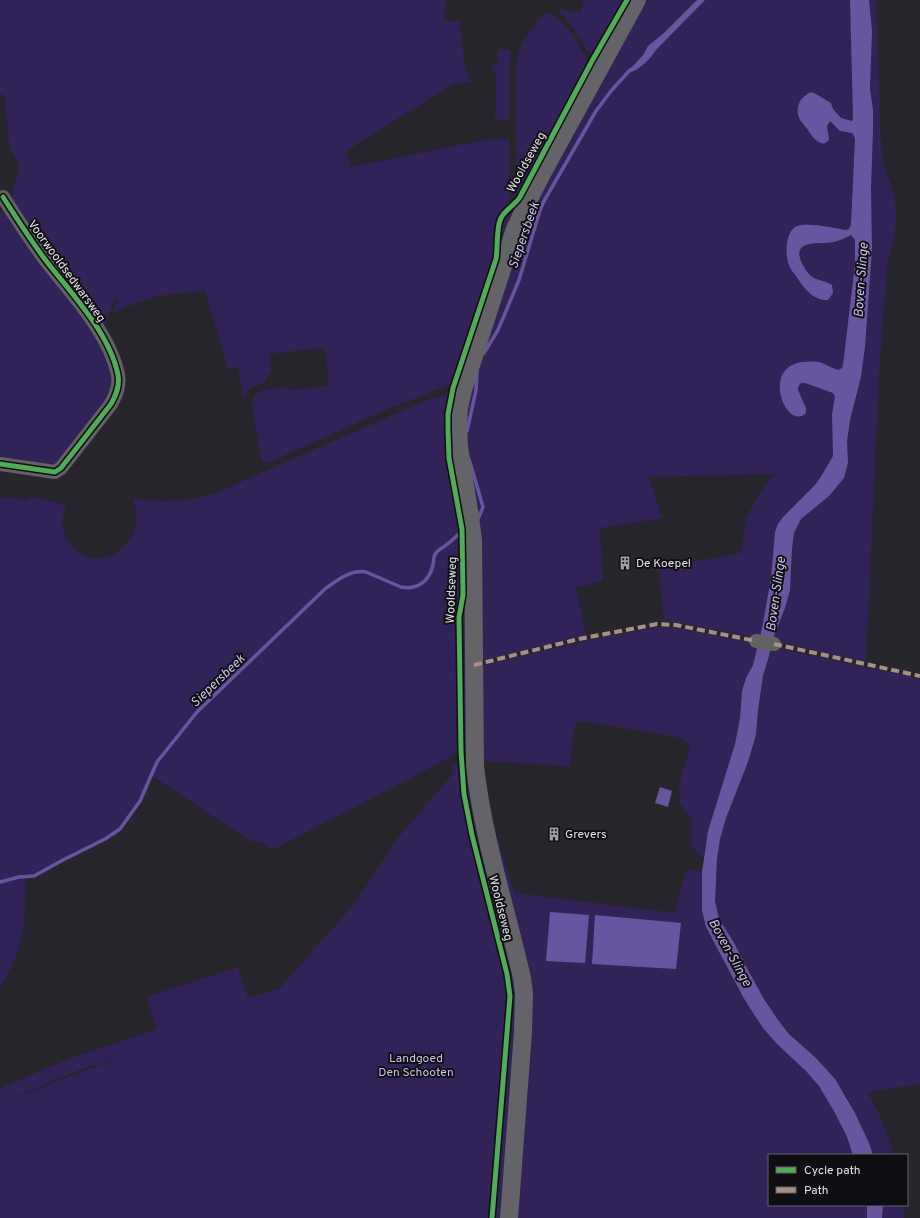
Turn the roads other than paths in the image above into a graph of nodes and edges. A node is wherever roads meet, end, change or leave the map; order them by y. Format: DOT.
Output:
graph roads {
  1 [pos="637,0"];
  2 [pos="3,196"];
  3 [pos="0,464"];
  4 [pos="756,641"];
  5 [pos="774,644"];
  6 [pos="509,1218"];
  1 -- 6 [label="main road, Wooldseweg"];
  2 -- 3 [label="street, Voorwooldsedwarsweg"];
  4 -- 5 [label="street"];
}
